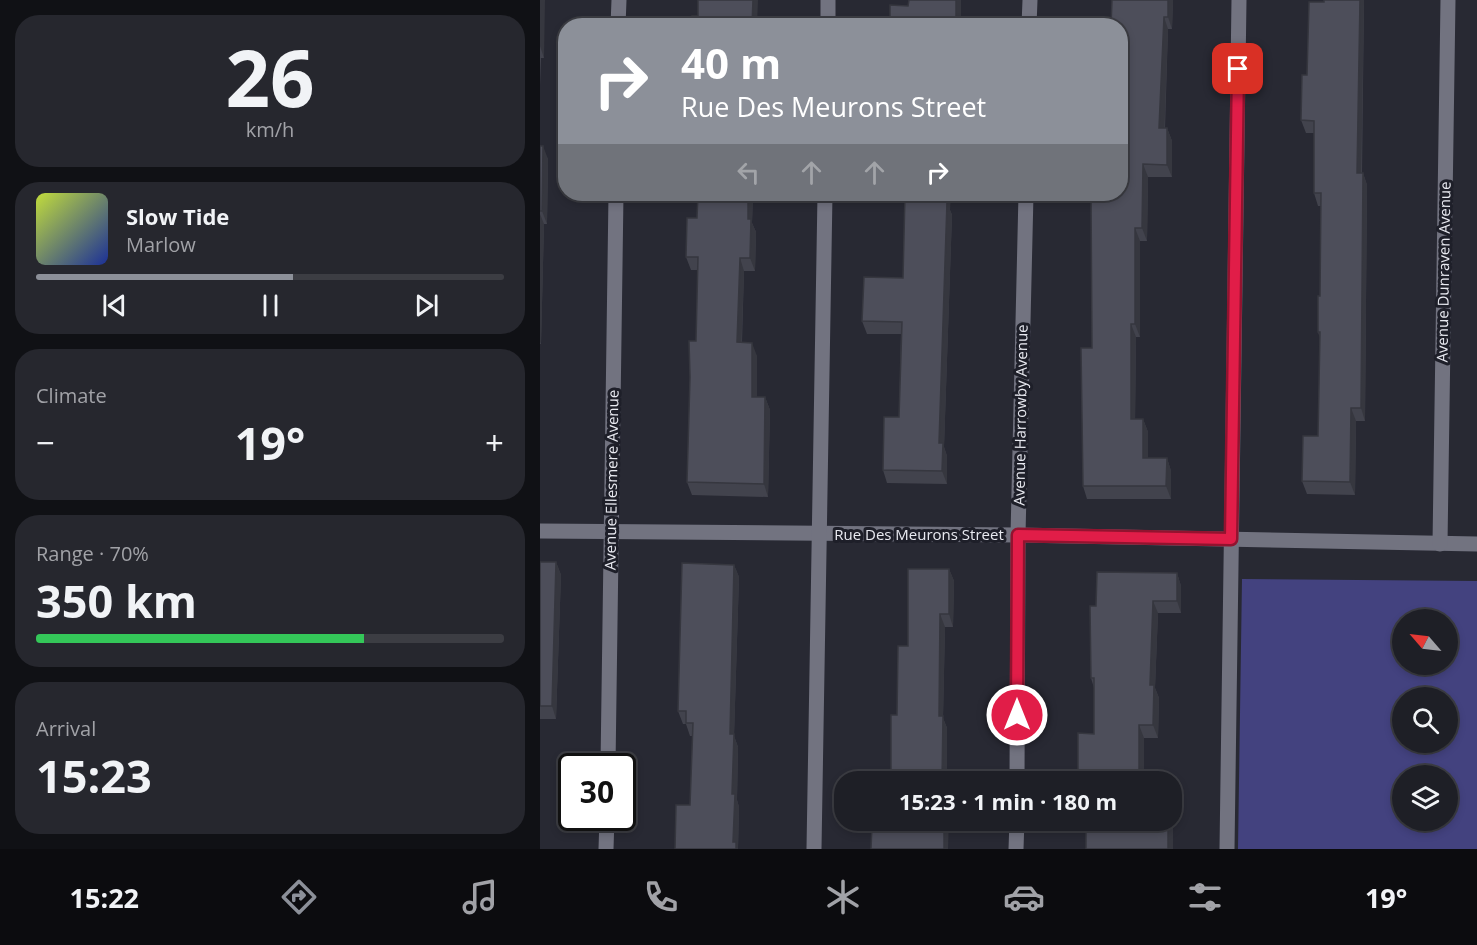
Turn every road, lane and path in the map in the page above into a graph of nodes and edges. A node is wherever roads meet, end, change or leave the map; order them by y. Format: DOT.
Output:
graph roads {
  1 [pos="619,0"];
  2 [pos="828,0"];
  3 [pos="1030,0"];
  4 [pos="1239,0"];
  5 [pos="1448,0"];
  6 [pos="618,18"];
  7 [pos="828,18"];
  8 [pos="1029,18"];
  9 [pos="616,201"];
  10 [pos="825,201"];
  11 [pos="1026,201"];
  12 [pos="540,531"];
  13 [pos="612,533"];
  14 [pos="820,534"];
  15 [pos="1018,535"];
  16 [pos="1231,539"];
  17 [pos="1440,543"];
  18 [pos="1477,544"];
  19 [pos="608,753"];
  20 [pos="1017,771"];
  21 [pos="607,831"];
  22 [pos="1017,831"];
  23 [pos="606,849"];
  24 [pos="814,849"];
  25 [pos="1016,849"];
  26 [pos="1227,849"];
  1 -- 6 [label="street"];
  2 -- 7 [label="street"];
  3 -- 8 [label="street"];
  4 -- 16 [label="street"];
  5 -- 17 [label="street, Avenue Dunraven Avenue"];
  9 -- 13 [label="street, Avenue Ellesmere Avenue"];
  10 -- 14 [label="street"];
  11 -- 15 [label="street, Avenue Harrowby Avenue"];
  12 -- 13 [label="street, Rue Des Meurons Street"];
  13 -- 14 [label="street, Rue Des Meurons Street"];
  13 -- 19 [label="street, Avenue Ellesmere Avenue"];
  14 -- 15 [label="street, Rue Des Meurons Street"];
  14 -- 24 [label="street"];
  15 -- 16 [label="street, Rue Des Meurons Street"];
  15 -- 20 [label="street, Avenue Harrowby Avenue"];
  16 -- 17 [label="street, Rue Des Meurons Street"];
  16 -- 26 [label="street"];
  17 -- 18 [label="street, Rue Des Meurons Street"];
  21 -- 23 [label="street"];
  22 -- 25 [label="street"];
}
